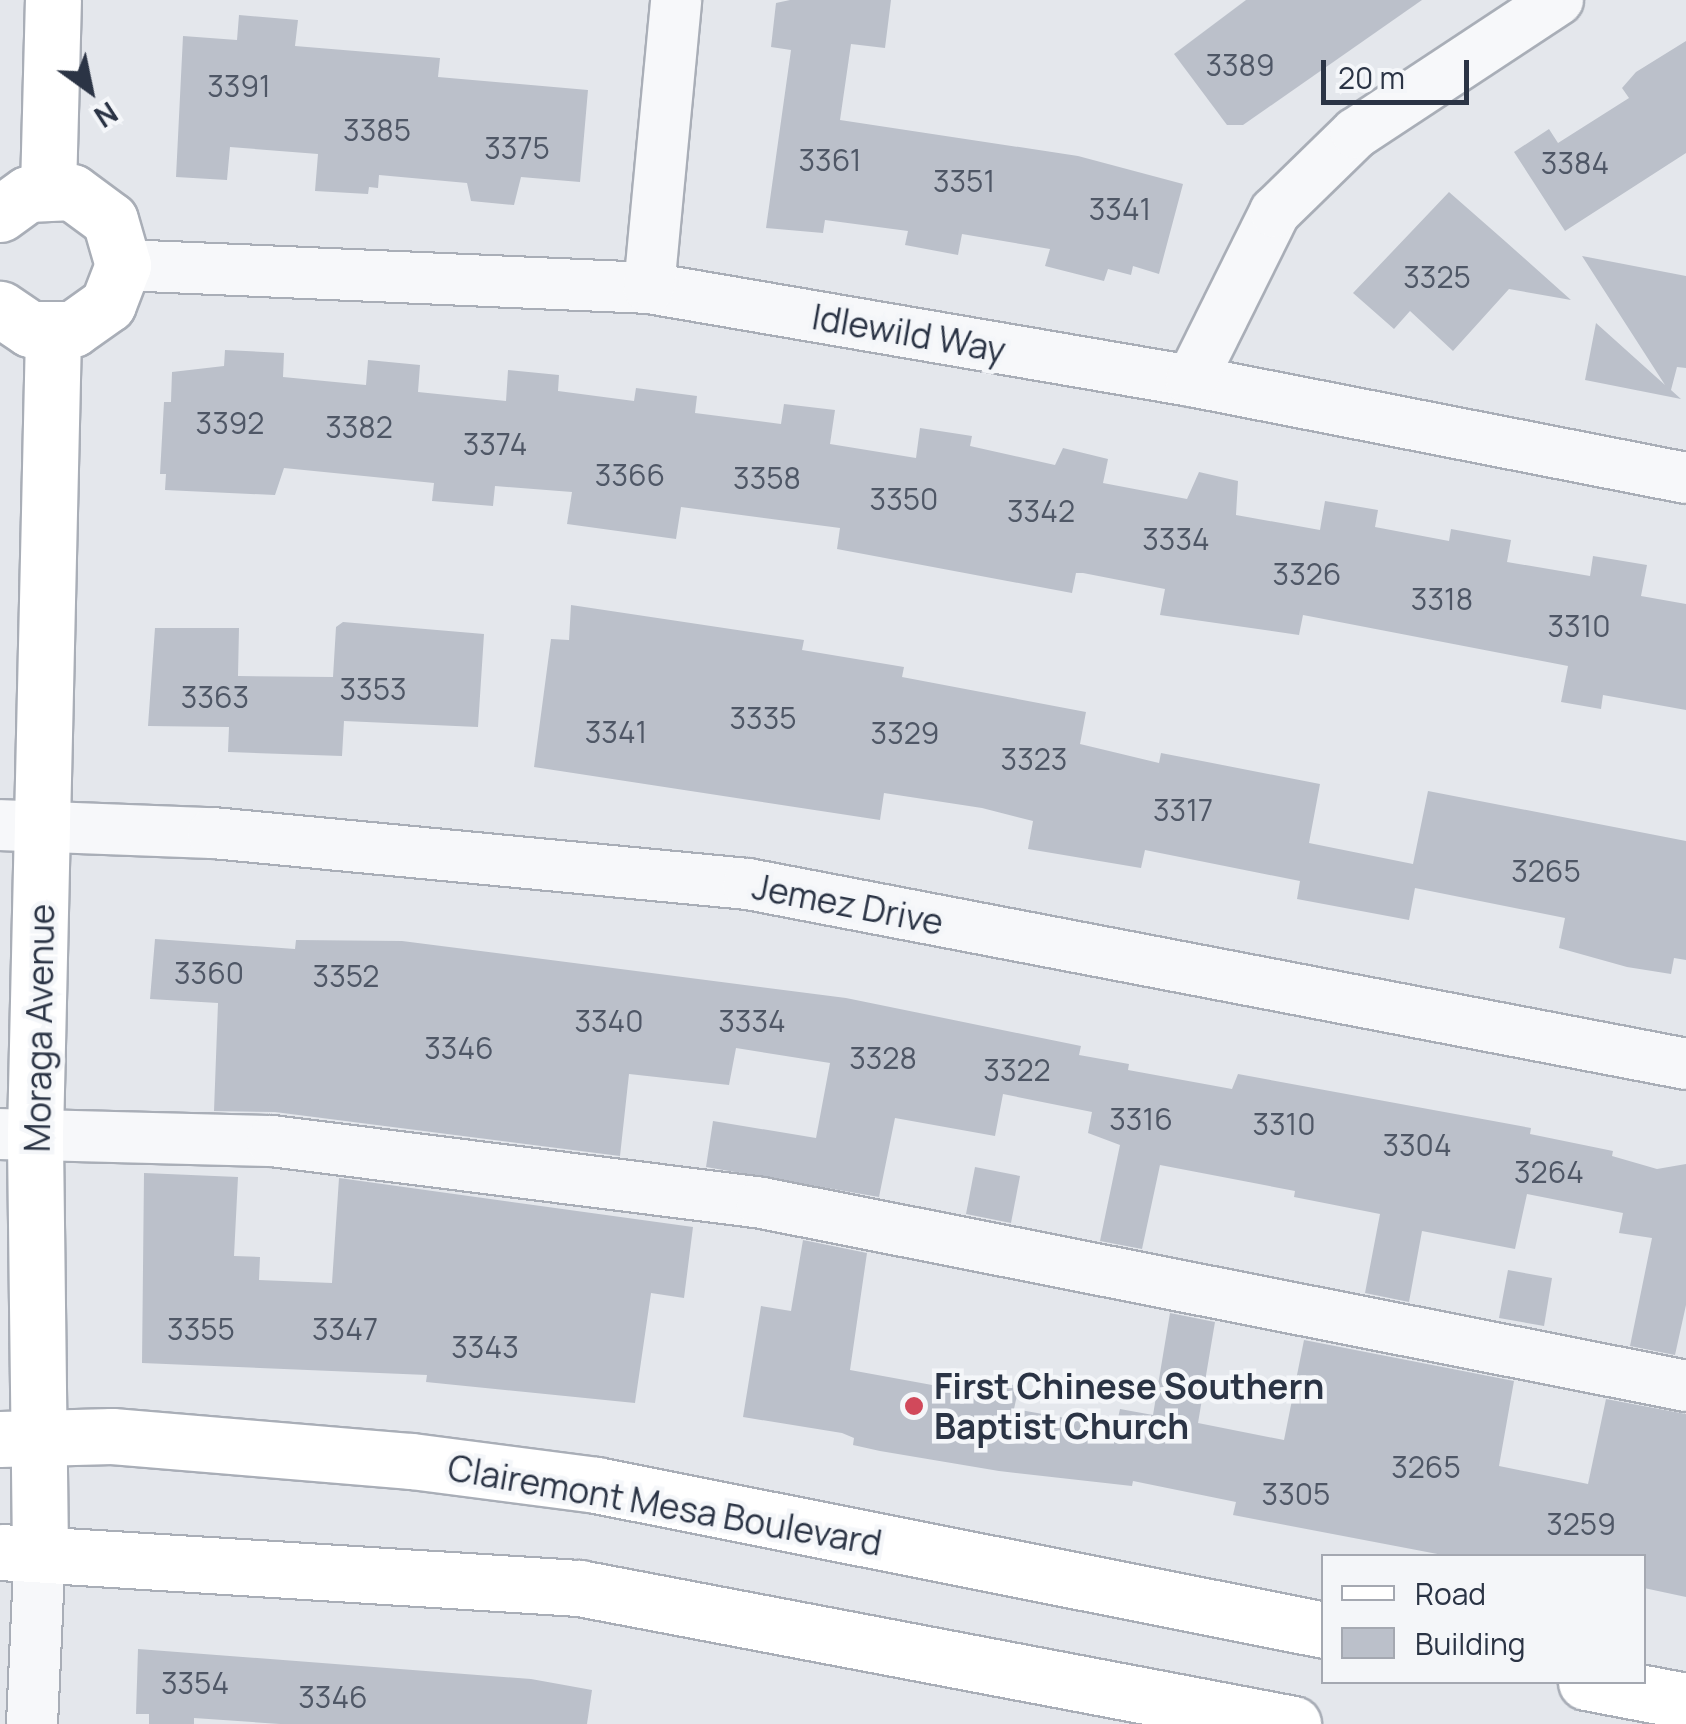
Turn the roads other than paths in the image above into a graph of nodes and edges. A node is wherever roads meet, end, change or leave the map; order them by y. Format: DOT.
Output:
graph roads {
  1 [pos="53,0"];
  2 [pos="676,0"];
  3 [pos="1558,0"];
  4 [pos="48,190"];
  5 [pos="0,214"];
  6 [pos="122,265"];
  7 [pos="649,288"];
  8 [pos="0,309"];
  9 [pos="52,332"];
  10 [pos="1191,381"];
  11 [pos="1686,478"];
  12 [pos="22,825"];
  13 [pos="1686,1064"];
  14 [pos="18,1134"];
  15 [pos="1686,1386"];
  16 [pos="19,1438"];
  17 [pos="20,1552"];
  18 [pos="1321,1629"];
  19 [pos="1596,1684"];
  20 [pos="1686,1702"];
  21 [pos="32,1724"];
  22 [pos="1293,1724"];
  1 -- 4 [label="main road"];
  2 -- 7 [label="street"];
  3 -- 10 [label="street"];
  4 -- 5 [label="main road"];
  4 -- 6 [label="main road"];
  6 -- 7 [label="street, Idlewild Way"];
  6 -- 9 [label="main road"];
  7 -- 10 [label="street, Idlewild Way"];
  8 -- 9 [label="main road"];
  9 -- 12 [label="main road, Moraga Avenue"];
  10 -- 11 [label="street, Idlewild Way"];
  12 -- 13 [label="street, Jemez Drive"];
  12 -- 14 [label="main road, Moraga Avenue"];
  14 -- 15 [label="street"];
  14 -- 16 [label="main road, Moraga Avenue"];
  16 -- 17 [label="main road, Moraga Avenue"];
  16 -- 18 [label="main road, Clairemont Mesa Boulevard"];
  17 -- 21 [label="street, Moraga Avenue"];
  17 -- 22 [label="main road"];
  19 -- 20 [label="main road"];
}
